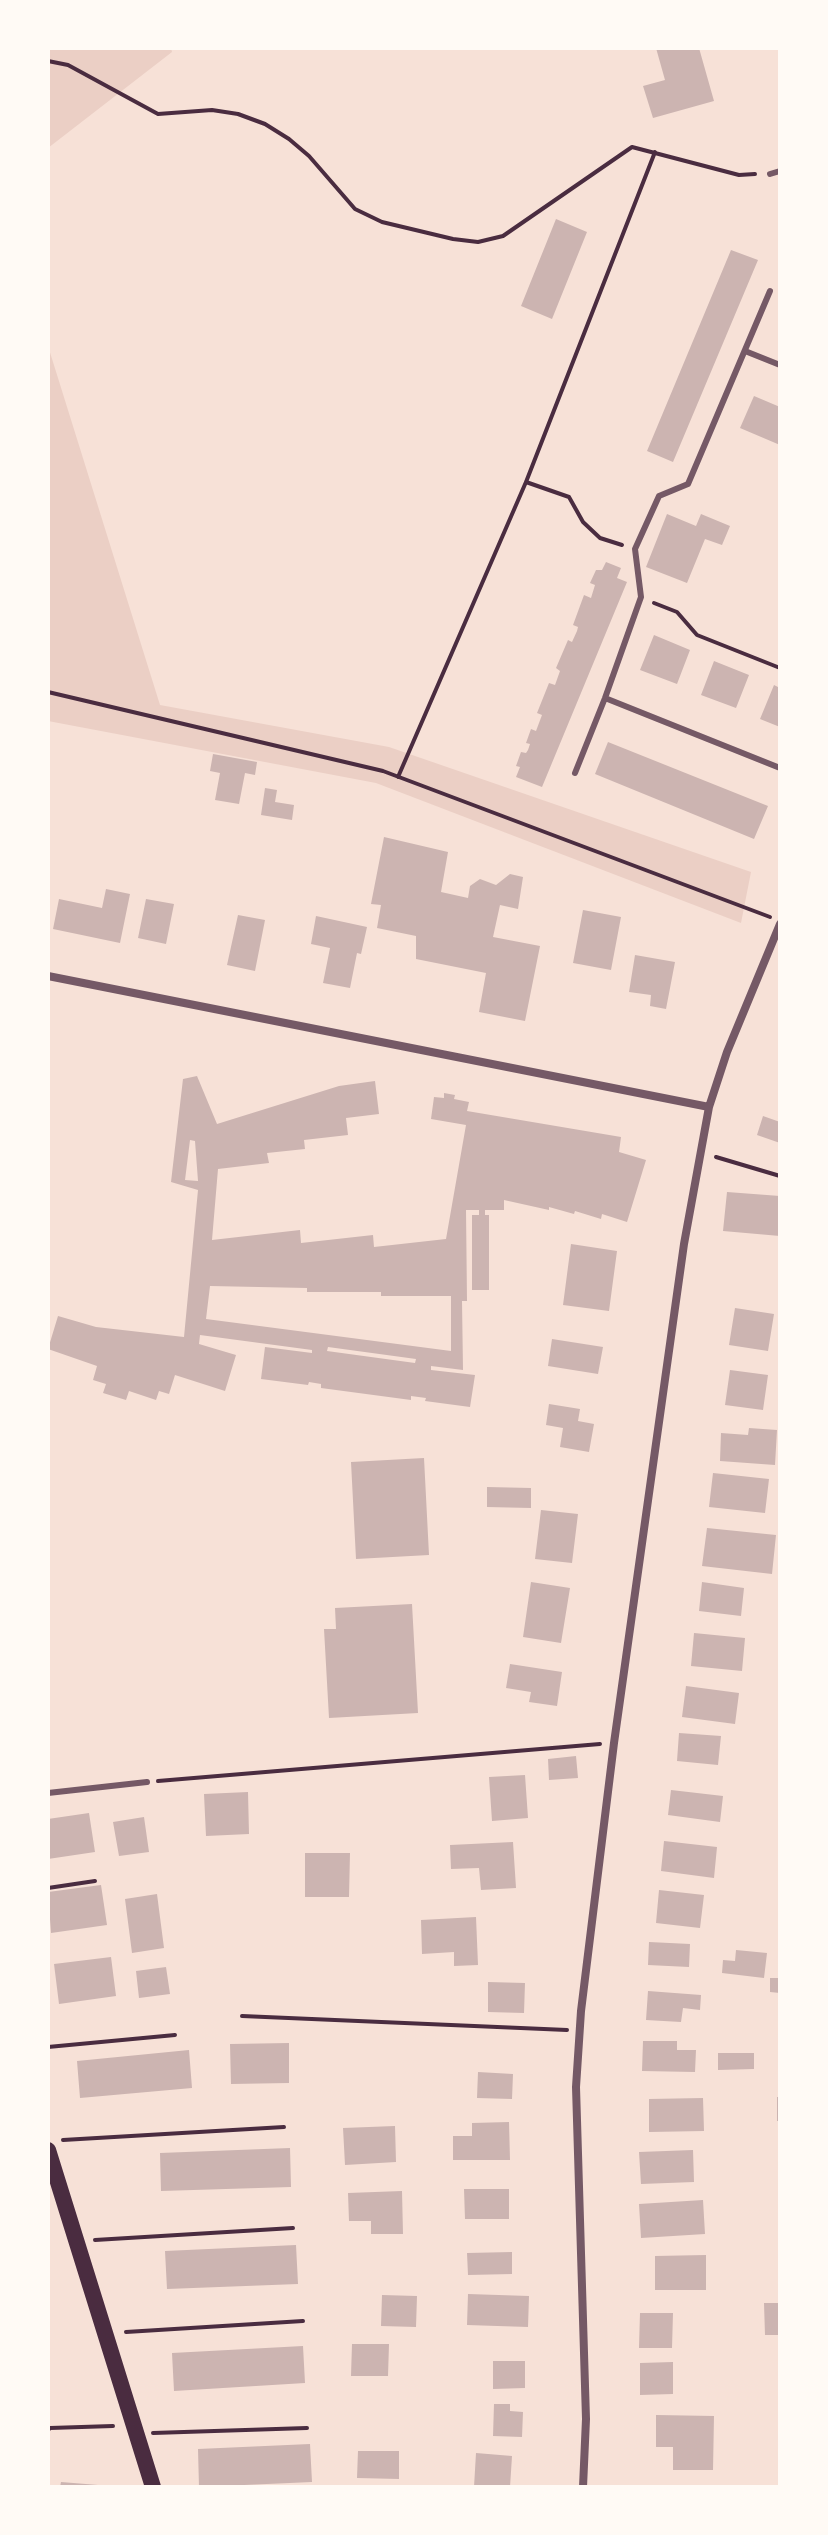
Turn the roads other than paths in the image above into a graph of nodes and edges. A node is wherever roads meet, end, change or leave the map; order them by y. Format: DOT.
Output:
graph roads {
  1 [pos="780,171"];
  2 [pos="770,174"];
  3 [pos="770,291"];
  4 [pos="745,351"];
  5 [pos="780,365"];
  6 [pos="605,698"];
  7 [pos="780,768"];
  8 [pos="575,773"];
  9 [pos="780,922"];
  10 [pos="48,979"];
  11 [pos="709,1107"];
  12 [pos="147,1782"];
  13 [pos="48,1793"];
  14 [pos="48,2150"];
  15 [pos="153,2487"];
  16 [pos="583,2487"];
  1 -- 2 [label="lane"];
  3 -- 4 [label="lane"];
  4 -- 5 [label="lane"];
  4 -- 6 [label="lane"];
  6 -- 7 [label="lane"];
  6 -- 8 [label="lane"];
  9 -- 11 [label="street"];
  10 -- 11 [label="street"];
  11 -- 16 [label="street"];
  12 -- 13 [label="lane"];
  14 -- 15 [label="main road"];
}
